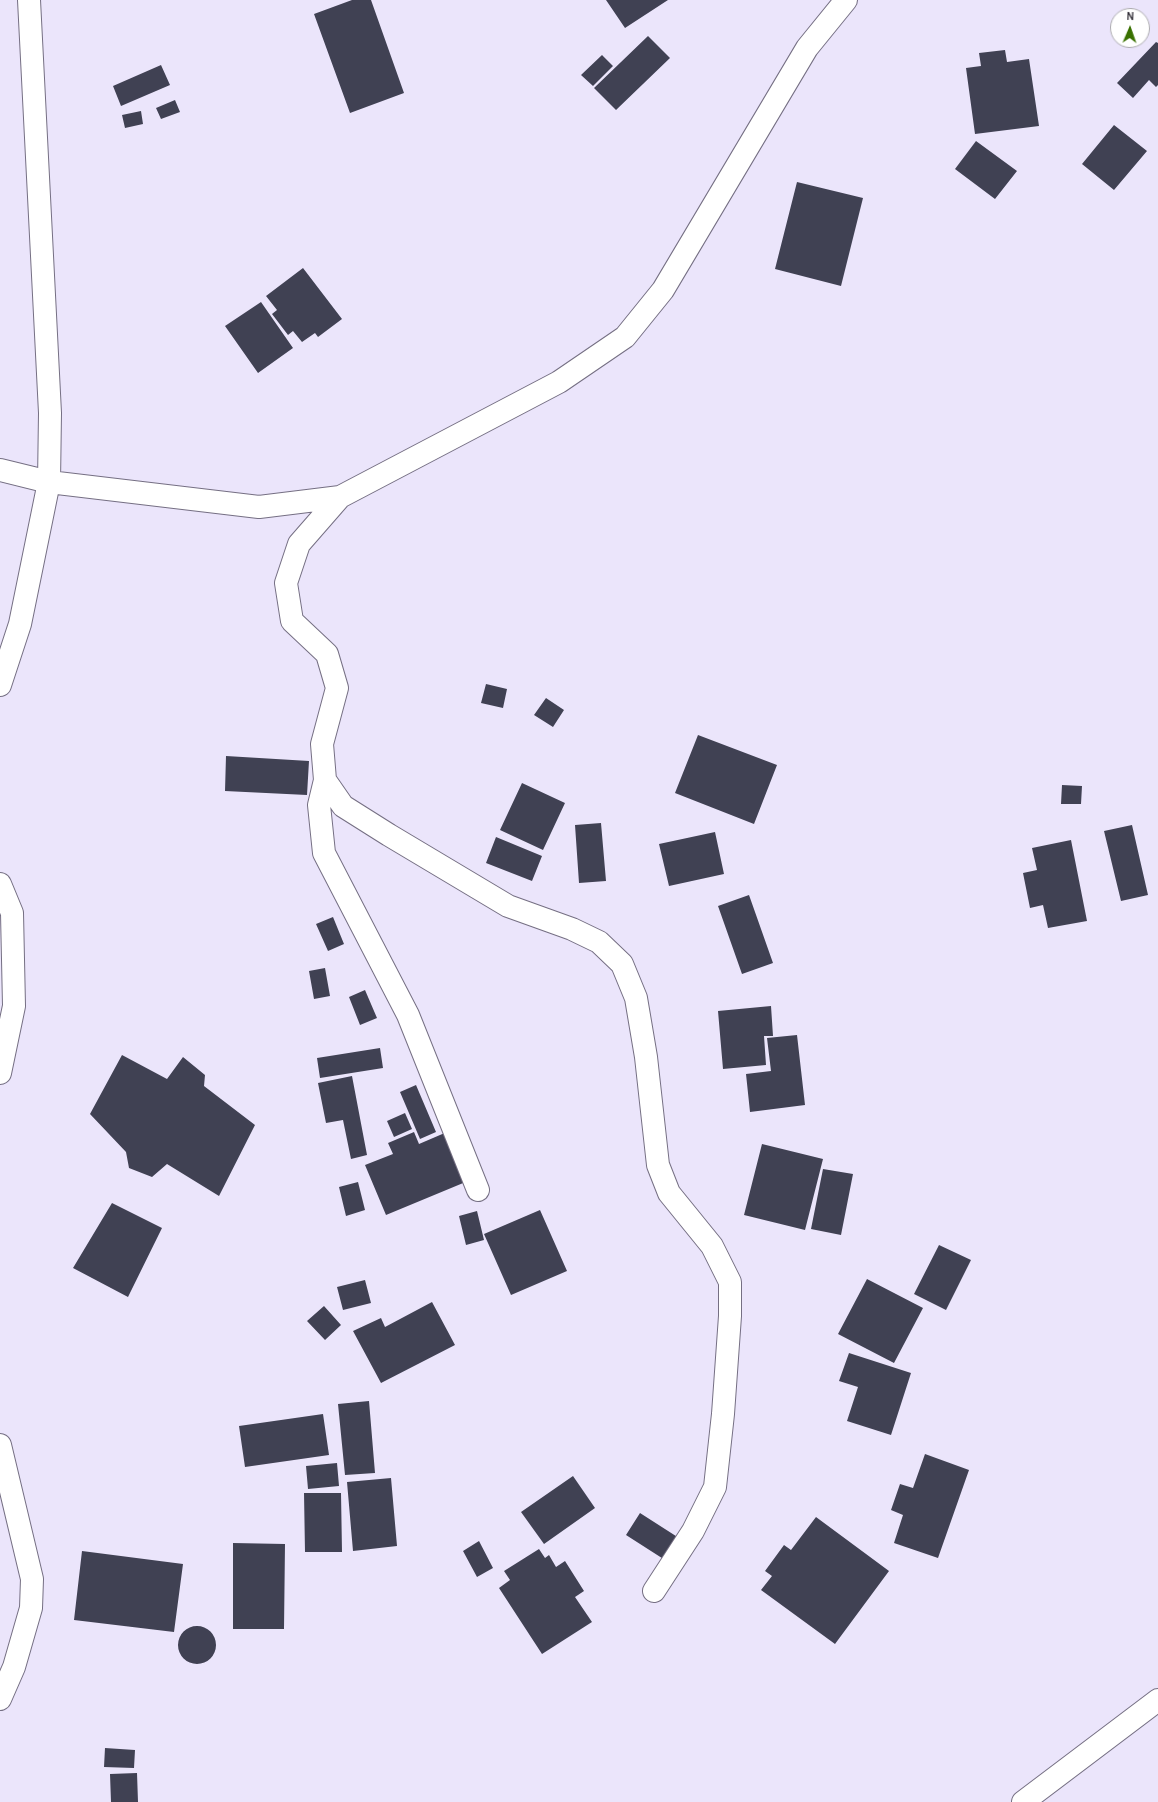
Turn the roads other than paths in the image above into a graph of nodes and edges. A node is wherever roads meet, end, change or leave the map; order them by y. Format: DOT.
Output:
graph roads {
  1 [pos="29,0"];
  2 [pos="846,0"];
  3 [pos="0,470"];
  4 [pos="50,482"];
  5 [pos="340,497"];
  6 [pos="0,685"];
  7 [pos="325,780"];
  8 [pos="0,884"];
  9 [pos="0,1073"];
  10 [pos="478,1190"];
  11 [pos="0,1445"];
  12 [pos="654,1591"];
  13 [pos="0,1699"];
  14 [pos="1158,1700"];
  15 [pos="1023,1802"];
  1 -- 4 [label="street"];
  2 -- 5 [label="street"];
  3 -- 4 [label="street"];
  4 -- 5 [label="street"];
  4 -- 6 [label="street"];
  5 -- 7 [label="street"];
  7 -- 10 [label="street"];
  7 -- 12 [label="street"];
  8 -- 9 [label="street"];
  11 -- 13 [label="street"];
  14 -- 15 [label="street"];
}
